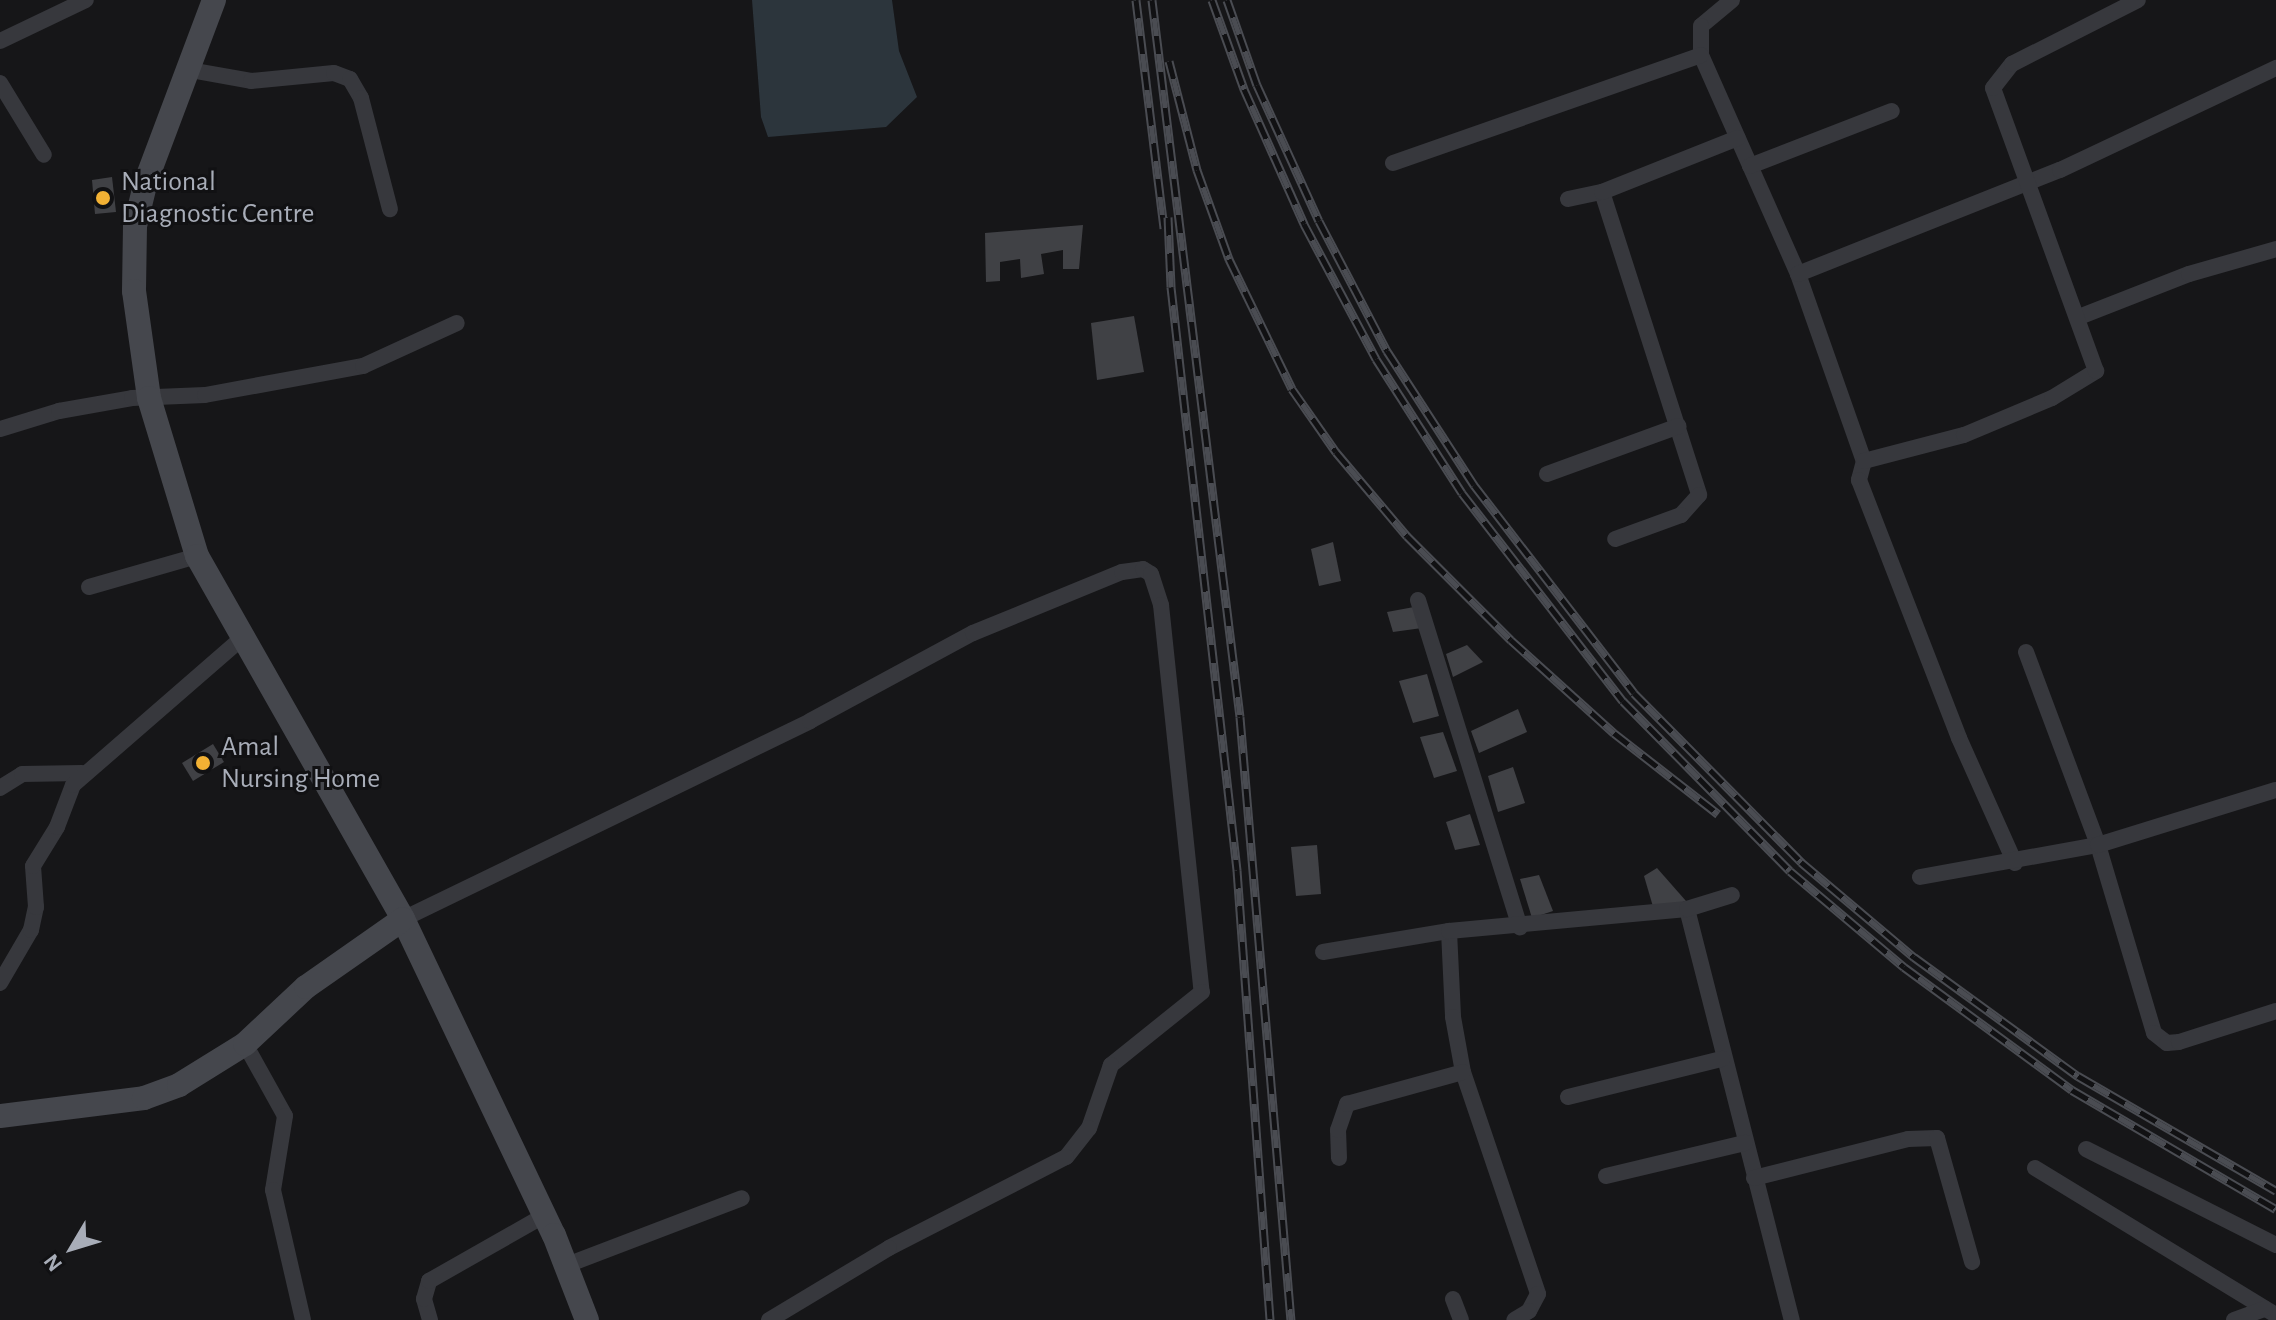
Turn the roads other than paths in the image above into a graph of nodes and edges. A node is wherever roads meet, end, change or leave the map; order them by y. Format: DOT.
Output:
graph roads {
  1 [pos="86,0"];
  2 [pos="214,0"];
  3 [pos="1732,0"];
  4 [pos="2138,0"];
  5 [pos="0,41"];
  6 [pos="1701,55"];
  7 [pos="2276,68"];
  8 [pos="190,70"];
  9 [pos="0,83"];
  10 [pos="1892,111"];
  11 [pos="1738,138"];
  12 [pos="44,155"];
  13 [pos="1393,163"];
  14 [pos="1750,166"];
  15 [pos="2030,182"];
  16 [pos="1602,192"];
  17 [pos="1568,199"];
  18 [pos="390,209"];
  19 [pos="2276,249"];
  20 [pos="1798,274"];
  21 [pos="2079,317"];
  22 [pos="457,323"];
  23 [pos="149,398"];
  24 [pos="1679,426"];
  25 [pos="0,429"];
  26 [pos="1864,461"];
  27 [pos="1547,474"];
  28 [pos="1615,539"];
  29 [pos="197,556"];
  30 [pos="89,587"];
  31 [pos="1418,600"];
  32 [pos="243,637"];
  33 [pos="2026,652"];
  34 [pos="82,773"];
  35 [pos="0,788"];
  36 [pos="2275,793"];
  37 [pos="2098,845"];
  38 [pos="2015,863"];
  39 [pos="1920,877"];
  40 [pos="1732,895"];
  41 [pos="1687,909"];
  42 [pos="403,919"];
  43 [pos="1520,928"];
  44 [pos="1449,931"];
  45 [pos="1323,952"];
  46 [pos="0,983"];
  47 [pos="2276,1011"];
  48 [pos="245,1044"];
  49 [pos="1722,1059"];
  50 [pos="1463,1072"];
  51 [pos="1568,1097"];
  52 [pos="0,1116"];
  53 [pos="1745,1143"];
  54 [pos="2086,1149"];
  55 [pos="1339,1158"];
  56 [pos="2035,1168"];
  57 [pos="1606,1176"];
  58 [pos="1754,1178"];
  59 [pos="742,1198"];
  60 [pos="545,1215"];
  61 [pos="2276,1245"];
  62 [pos="1972,1262"];
  63 [pos="567,1265"];
  64 [pos="1453,1299"];
  65 [pos="2270,1312"];
  66 [pos="303,1320"];
  67 [pos="430,1320"];
  68 [pos="587,1320"];
  69 [pos="769,1320"];
  70 [pos="1461,1320"];
  71 [pos="1514,1320"];
  72 [pos="1792,1320"];
  73 [pos="2234,1320"];
  1 -- 5 [label="street"];
  2 -- 8 [label="main road"];
  3 -- 6 [label="street"];
  4 -- 15 [label="street"];
  6 -- 11 [label="street"];
  6 -- 13 [label="street"];
  7 -- 15 [label="street"];
  8 -- 18 [label="street"];
  8 -- 23 [label="main road"];
  9 -- 12 [label="street"];
  10 -- 14 [label="street"];
  11 -- 14 [label="street"];
  11 -- 16 [label="street"];
  14 -- 20 [label="street"];
  15 -- 20 [label="street"];
  15 -- 21 [label="street"];
  16 -- 17 [label="street"];
  16 -- 24 [label="street"];
  19 -- 21 [label="street"];
  20 -- 26 [label="street"];
  21 -- 26 [label="street"];
  22 -- 23 [label="street"];
  23 -- 25 [label="street"];
  23 -- 29 [label="main road"];
  24 -- 27 [label="street"];
  24 -- 28 [label="street"];
  26 -- 38 [label="street"];
  29 -- 30 [label="street"];
  29 -- 32 [label="main road"];
  31 -- 43 [label="street"];
  32 -- 34 [label="street"];
  32 -- 42 [label="main road"];
  33 -- 37 [label="street"];
  34 -- 35 [label="street"];
  34 -- 46 [label="street"];
  36 -- 37 [label="street"];
  37 -- 38 [label="street"];
  37 -- 47 [label="street"];
  38 -- 39 [label="street"];
  40 -- 41 [label="street"];
  41 -- 43 [label="street"];
  41 -- 49 [label="street"];
  42 -- 48 [label="main road"];
  42 -- 60 [label="main road"];
  42 -- 69 [label="street"];
  43 -- 44 [label="street"];
  44 -- 45 [label="street"];
  44 -- 50 [label="street"];
  48 -- 52 [label="main road"];
  48 -- 66 [label="street"];
  49 -- 51 [label="street"];
  49 -- 53 [label="street"];
  50 -- 55 [label="street"];
  50 -- 71 [label="street"];
  53 -- 57 [label="street"];
  53 -- 58 [label="street"];
  54 -- 61 [label="street"];
  56 -- 65 [label="street"];
  58 -- 62 [label="street"];
  58 -- 72 [label="street"];
  59 -- 63 [label="street"];
  60 -- 63 [label="main road"];
  60 -- 67 [label="street"];
  63 -- 68 [label="main road"];
  64 -- 70 [label="street"];
  65 -- 73 [label="street"];
}
